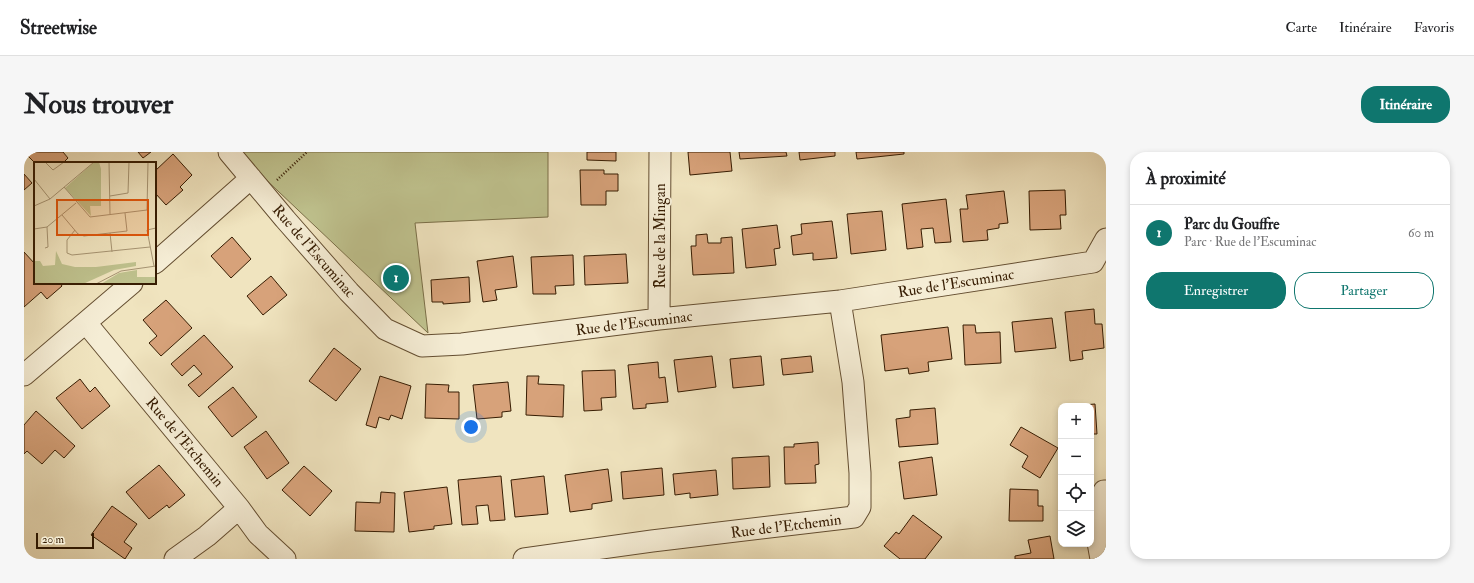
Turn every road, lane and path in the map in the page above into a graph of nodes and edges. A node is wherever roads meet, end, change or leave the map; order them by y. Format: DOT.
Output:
graph roads {
  1 [pos="229,152"];
  2 [pos="307,152"];
  3 [pos="660,152"];
  4 [pos="257,186"];
  5 [pos="1106,238"];
  6 [pos="156,261"];
  7 [pos="131,284"];
  8 [pos="840,301"];
  9 [pos="659,319"];
  10 [pos="86,323"];
  11 [pos="24,375"];
  12 [pos="1106,491"];
  13 [pos="239,508"];
  14 [pos="653,550"];
  15 [pos="175,559"];
  16 [pos="285,559"];
  17 [pos="524,559"];
  18 [pos="1101,559"];
  1 -- 4 [label="street, Rue de l'Escuminac"];
  2 -- 4 [label="path"];
  3 -- 9 [label="street, Rue de la Mingan"];
  4 -- 6 [label="street"];
  4 -- 9 [label="street, Rue de l'Escuminac"];
  5 -- 8 [label="street, Rue de l'Escuminac"];
  7 -- 10 [label="street"];
  8 -- 9 [label="street, Rue de l'Escuminac"];
  8 -- 14 [label="street, Rue de l'Etchemin"];
  10 -- 11 [label="street"];
  10 -- 13 [label="street, Rue de l'Etchemin"];
  12 -- 18 [label="street"];
  13 -- 15 [label="street"];
  13 -- 16 [label="street, Rue de l'Etchemin"];
  14 -- 17 [label="street, Rue de l'Etchemin"];
}
